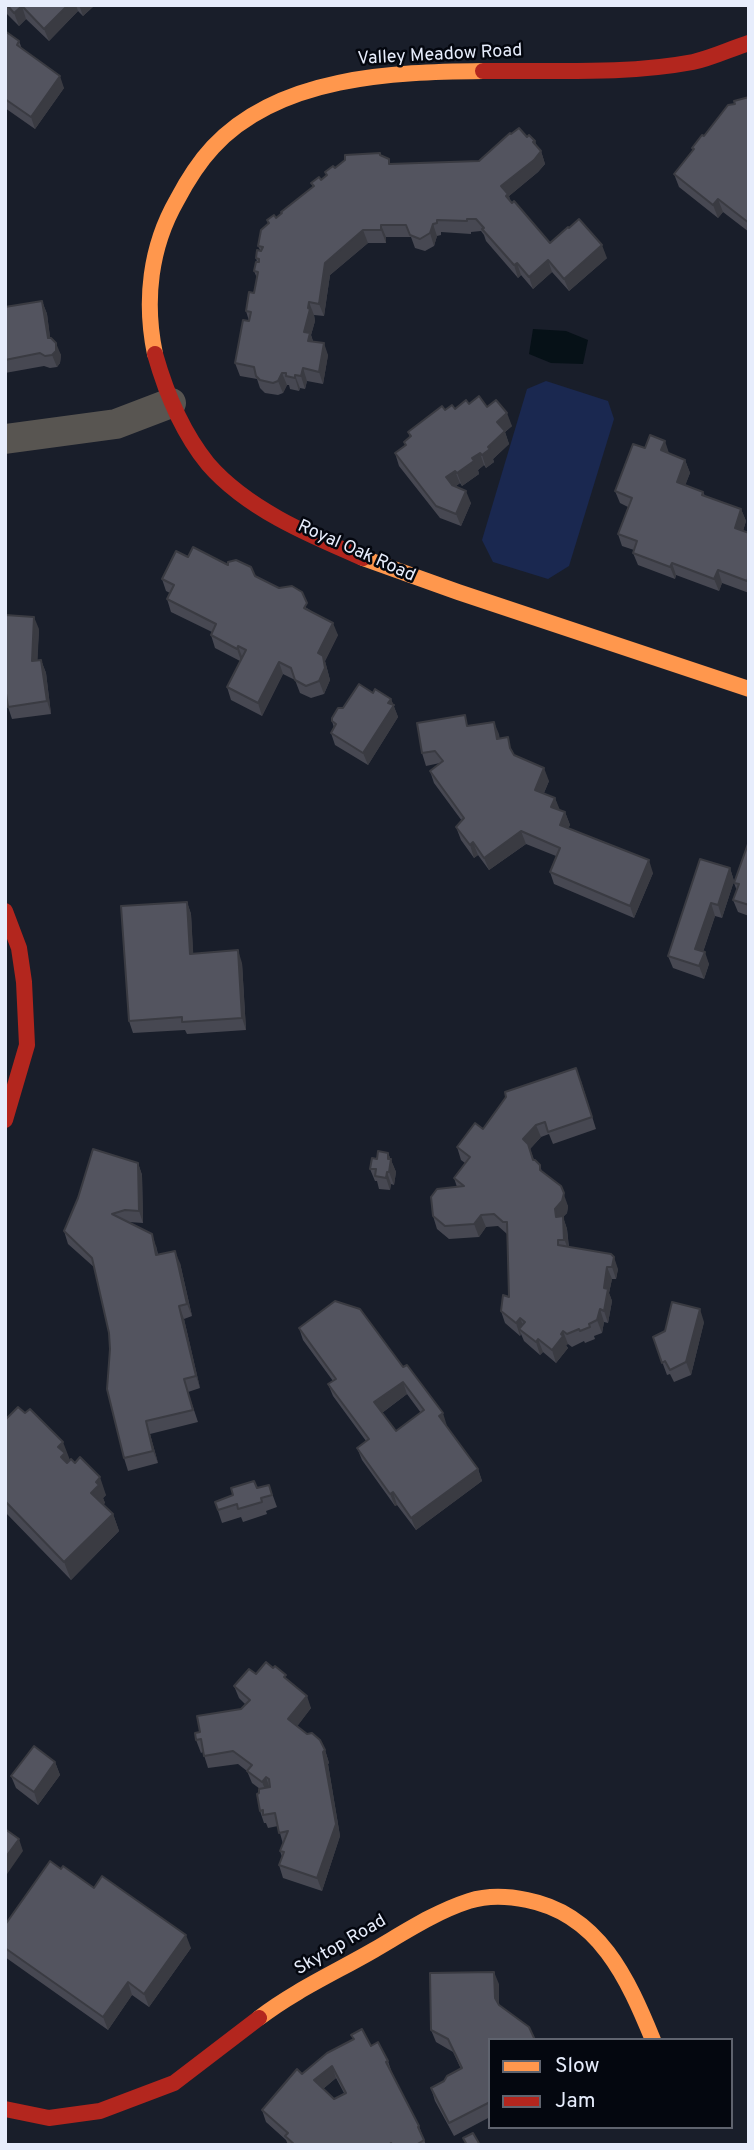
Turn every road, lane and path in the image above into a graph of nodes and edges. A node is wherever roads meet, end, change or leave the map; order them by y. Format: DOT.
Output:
graph roads {
  1 [pos="749,43"];
  2 [pos="171,404"];
  3 [pos="5,439"];
  4 [pos="749,689"];
  5 [pos="5,911"];
  6 [pos="5,1119"];
  7 [pos="652,2038"];
  8 [pos="5,2109"];
  1 -- 2 [label="street, Valley Meadow Road"];
  2 -- 3 [label="street"];
  2 -- 4 [label="street, Royal Oak Road"];
  5 -- 6 [label="street"];
  7 -- 8 [label="street, Skytop Road"];
}
